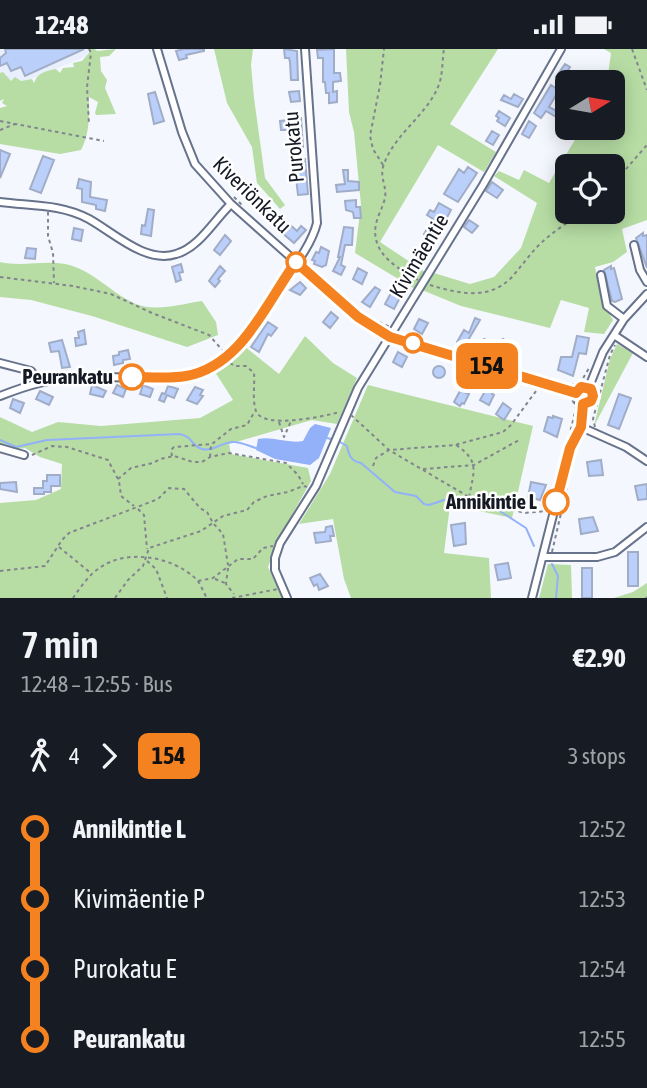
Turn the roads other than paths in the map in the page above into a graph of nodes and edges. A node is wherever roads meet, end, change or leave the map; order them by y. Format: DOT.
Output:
graph roads {
  1 [pos="157,49"];
  2 [pos="305,49"];
  3 [pos="561,49"];
  4 [pos="0,202"];
  5 [pos="231,204"];
  6 [pos="634,245"];
  7 [pos="296,262"];
  8 [pos="601,275"];
  9 [pos="647,282"];
  10 [pos="647,295"];
  11 [pos="624,319"];
  12 [pos="393,333"];
  13 [pos="617,336"];
  14 [pos="647,358"];
  15 [pos="0,363"];
  16 [pos="38,382"];
  17 [pos="589,387"];
  18 [pos="0,396"];
  19 [pos="574,396"];
  20 [pos="583,404"];
  21 [pos="581,427"];
  22 [pos="0,448"];
  23 [pos="24,455"];
  24 [pos="647,461"];
  25 [pos="647,527"];
  26 [pos="543,557"];
  27 [pos="287,598"];
  28 [pos="532,598"];
  1 -- 5 [label="street, Kiveriönkatu"];
  2 -- 7 [label="street, Purokatu"];
  3 -- 12 [label="street, Kivimäentie"];
  4 -- 5 [label="street"];
  5 -- 7 [label="street, Kiveriönkatu"];
  6 -- 9 [label="street"];
  7 -- 12 [label="street, Kiveriönkatu"];
  7 -- 16 [label="street, Purokatu"];
  8 -- 11 [label="street"];
  10 -- 11 [label="street"];
  11 -- 13 [label="street"];
  12 -- 19 [label="street, Kiveriönkatu"];
  12 -- 27 [label="street, Kivimäentie"];
  13 -- 14 [label="street"];
  13 -- 17 [label="street"];
  15 -- 16 [label="street"];
  16 -- 18 [label="street, Purokatu"];
  17 -- 19 [label="street"];
  17 -- 20 [label="street"];
  19 -- 20 [label="street"];
  20 -- 21 [label="street"];
  21 -- 24 [label="street"];
  21 -- 26 [label="street"];
  22 -- 23 [label="street"];
  25 -- 26 [label="street"];
  26 -- 28 [label="street"];
}
